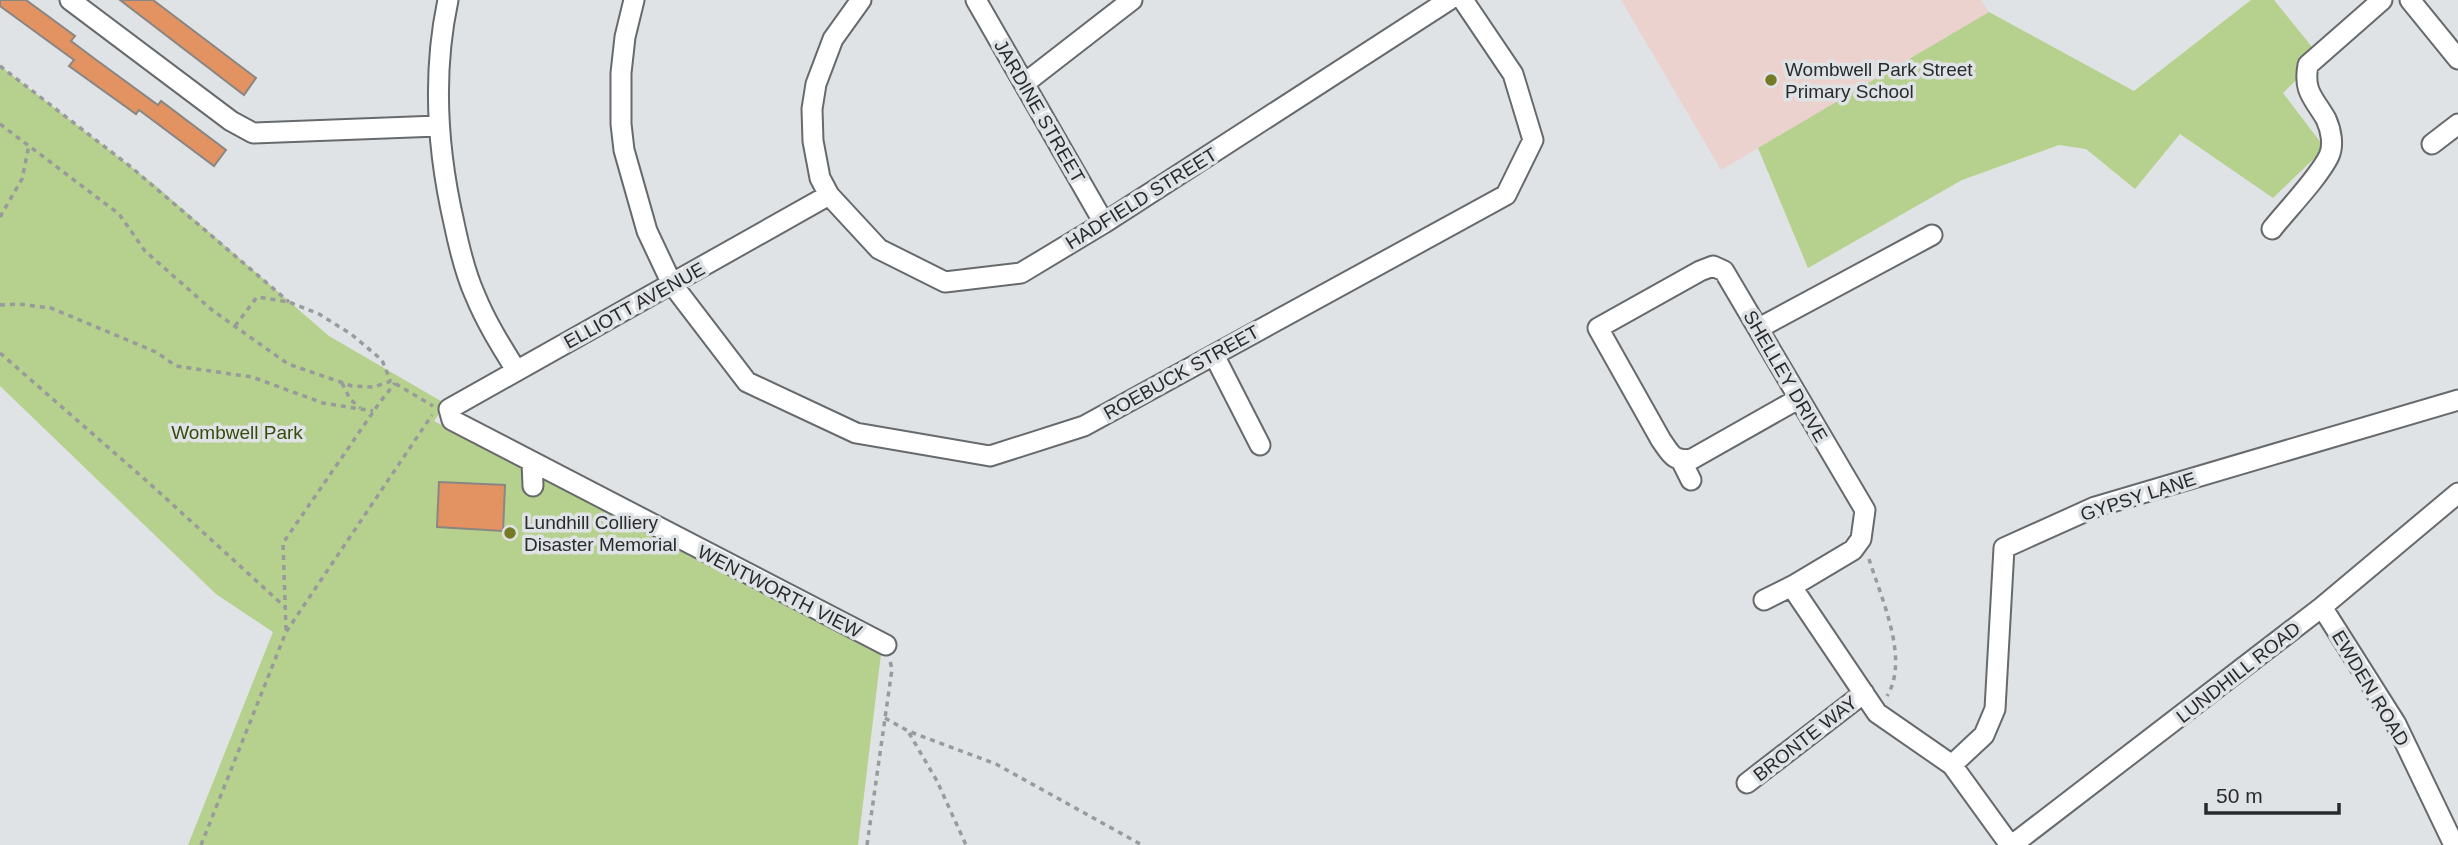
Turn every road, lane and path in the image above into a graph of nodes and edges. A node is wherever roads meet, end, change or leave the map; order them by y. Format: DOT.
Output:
graph roads {
  1 [pos="69,0"];
  2 [pos="448,0"];
  3 [pos="634,0"];
  4 [pos="860,0"];
  5 [pos="976,0"];
  6 [pos="1132,0"];
  7 [pos="1449,0"];
  8 [pos="1463,0"];
  9 [pos="2382,0"];
  10 [pos="2418,3"];
  11 [pos="2458,59"];
  12 [pos="0,66"];
  13 [pos="1025,83"];
  14 [pos="0,124"];
  15 [pos="2458,124"];
  16 [pos="438,125"];
  17 [pos="2432,144"];
  18 [pos="29,145"];
  19 [pos="829,195"];
  20 [pos="0,217"];
  21 [pos="1104,223"];
  22 [pos="2272,229"];
  23 [pos="1932,235"];
  24 [pos="672,284"];
  25 [pos="289,302"];
  26 [pos="0,305"];
  27 [pos="236,327"];
  28 [pos="1759,328"];
  29 [pos="0,353"];
  30 [pos="1214,355"];
  31 [pos="516,370"];
  32 [pos="341,382"];
  33 [pos="393,382"];
  34 [pos="1798,400"];
  35 [pos="2458,400"];
  36 [pos="361,409"];
  37 [pos="373,411"];
  38 [pos="452,420"];
  39 [pos="1260,445"];
  40 [pos="1681,460"];
  41 [pos="532,462"];
  42 [pos="1691,480"];
  43 [pos="533,485"];
  44 [pos="2458,493"];
  45 [pos="1867,553"];
  46 [pos="1796,584"];
  47 [pos="1764,600"];
  48 [pos="285,607"];
  49 [pos="2322,607"];
  50 [pos="286,632"];
  51 [pos="886,645"];
  52 [pos="1864,693"];
  53 [pos="1877,713"];
  54 [pos="885,718"];
  55 [pos="908,731"];
  56 [pos="1952,765"];
  57 [pos="1747,783"];
  58 [pos="201,845"];
  59 [pos="867,845"];
  60 [pos="966,845"];
  61 [pos="1142,845"];
  62 [pos="2011,845"];
  63 [pos="2454,845"];
  1 -- 16 [label="street"];
  2 -- 16 [label="street"];
  3 -- 24 [label="street, ROEBUCK STREET"];
  4 -- 19 [label="street"];
  5 -- 13 [label="street, JARDINE STREET"];
  6 -- 13 [label="street"];
  7 -- 21 [label="street, HADFIELD STREET"];
  8 -- 30 [label="street, ROEBUCK STREET"];
  9 -- 22 [label="street"];
  10 -- 11 [label="street"];
  12 -- 25 [label="path"];
  13 -- 21 [label="street, JARDINE STREET"];
  14 -- 18 [label="path"];
  15 -- 17 [label="street"];
  16 -- 31 [label="street"];
  18 -- 20 [label="path"];
  18 -- 27 [label="path"];
  19 -- 21 [label="street, HADFIELD STREET"];
  19 -- 24 [label="street, ELLIOTT AVENUE"];
  23 -- 28 [label="street"];
  24 -- 30 [label="street, ROEBUCK STREET"];
  24 -- 31 [label="street, ELLIOTT AVENUE"];
  25 -- 27 [label="path"];
  25 -- 33 [label="path"];
  26 -- 36 [label="path"];
  27 -- 32 [label="path"];
  28 -- 34 [label="street, SHELLEY DRIVE"];
  28 -- 40 [label="street, SHELLEY DRIVE"];
  29 -- 48 [label="path"];
  30 -- 39 [label="street"];
  31 -- 38 [label="street, ELLIOTT AVENUE"];
  32 -- 33 [label="path"];
  32 -- 36 [label="path"];
  33 -- 37 [label="path"];
  33 -- 50 [label="path"];
  34 -- 40 [label="street"];
  34 -- 46 [label="street, SHELLEY DRIVE"];
  35 -- 56 [label="street, GYPSY LANE"];
  36 -- 37 [label="path"];
  37 -- 48 [label="path"];
  38 -- 41 [label="street, WENTWORTH VIEW"];
  40 -- 42 [label="street"];
  41 -- 43 [label="street"];
  41 -- 51 [label="street, WENTWORTH VIEW"];
  44 -- 49 [label="street, LUNDHILL ROAD"];
  45 -- 53 [label="path"];
  46 -- 47 [label="street, SHELLEY DRIVE"];
  46 -- 52 [label="street"];
  48 -- 50 [label="path"];
  49 -- 62 [label="street, LUNDHILL ROAD"];
  49 -- 63 [label="street, EWDEN ROAD"];
  50 -- 58 [label="path"];
  51 -- 54 [label="path"];
  52 -- 53 [label="street"];
  52 -- 57 [label="street, BRONTE WAY"];
  53 -- 56 [label="street"];
  54 -- 55 [label="path"];
  54 -- 59 [label="path"];
  55 -- 60 [label="path"];
  55 -- 61 [label="path"];
  56 -- 62 [label="street"];
}
